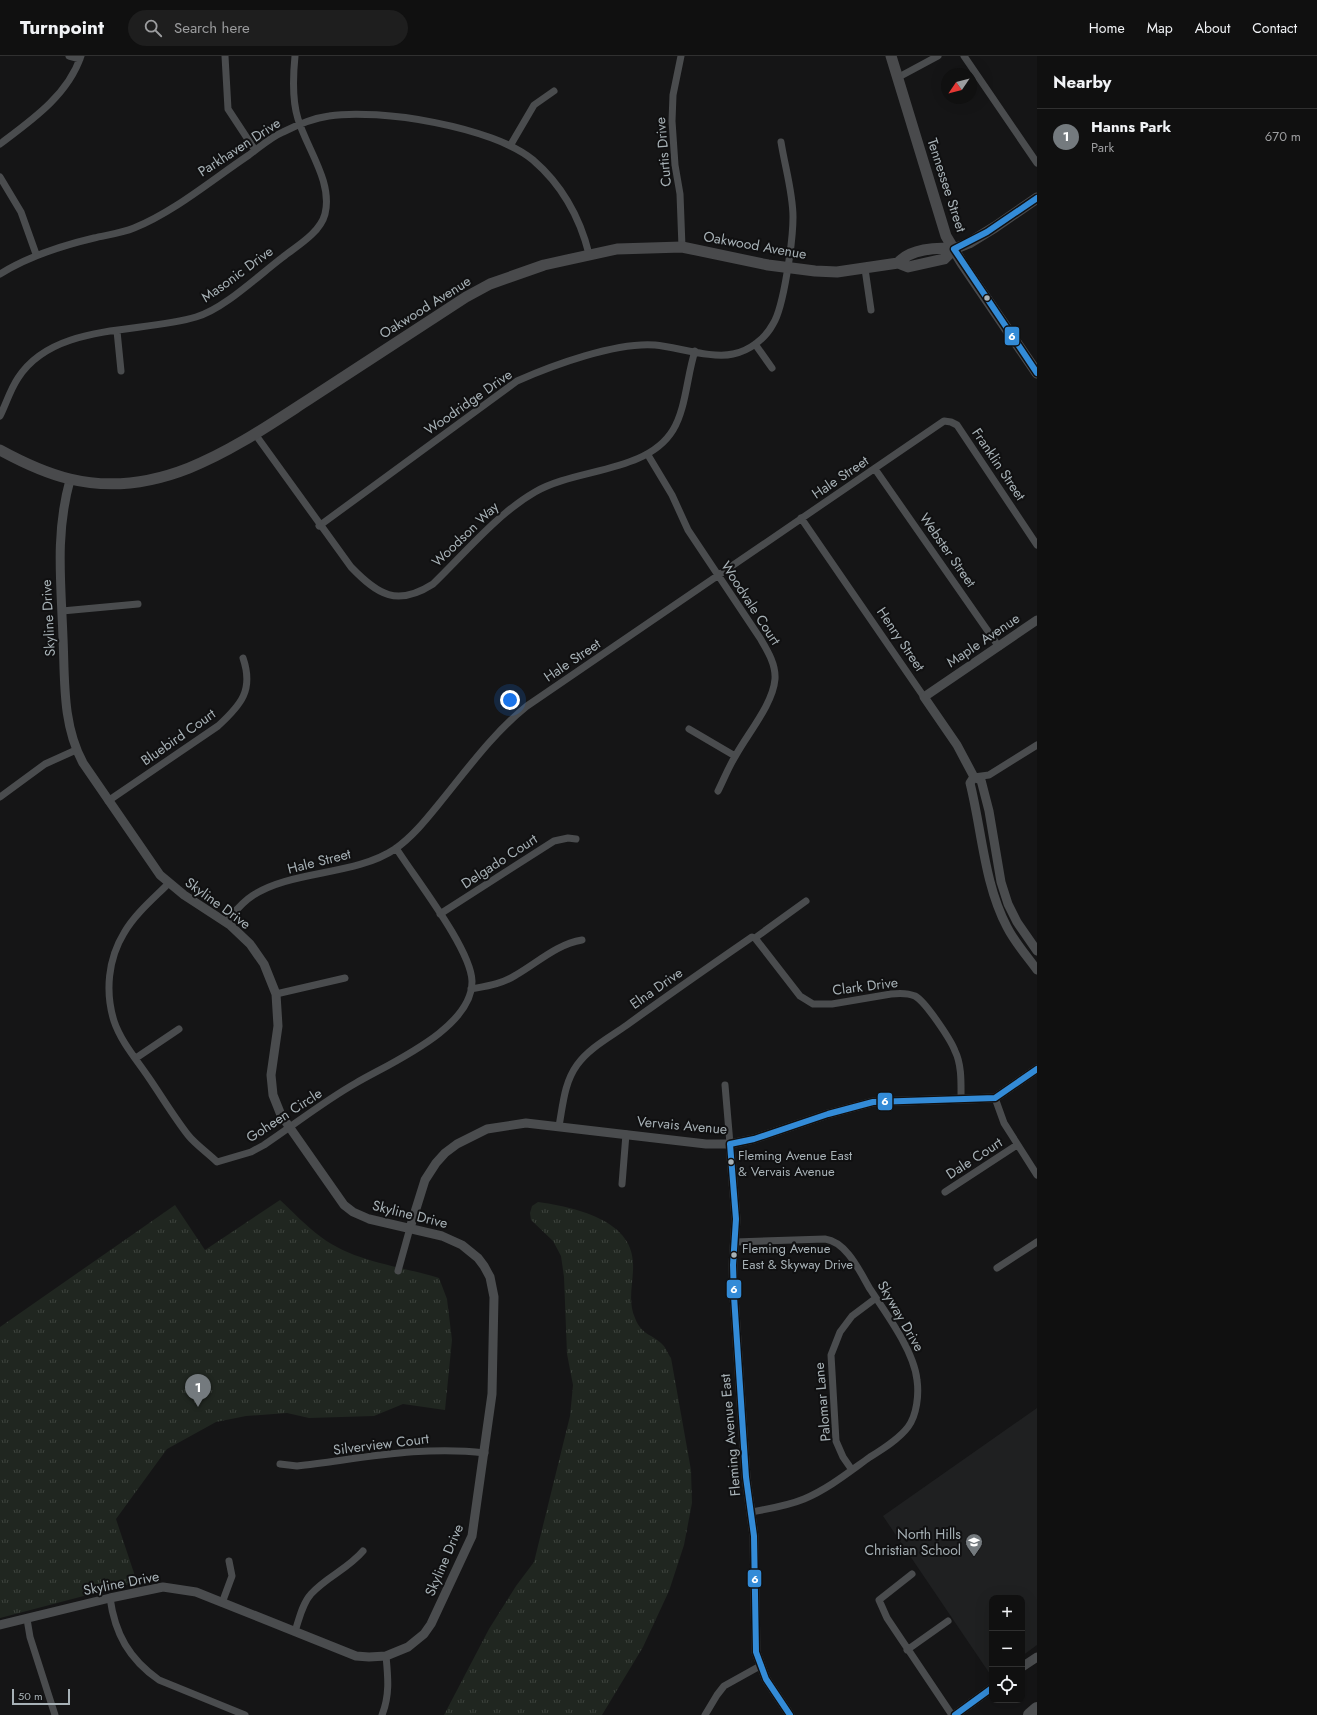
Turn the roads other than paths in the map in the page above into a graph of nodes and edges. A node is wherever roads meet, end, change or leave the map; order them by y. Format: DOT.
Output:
graph roads {
  1 [pos="69,56"];
  2 [pos="225,56"];
  3 [pos="295,56"];
  4 [pos="681,56"];
  5 [pos="891,56"];
  6 [pos="938,56"];
  7 [pos="964,56"];
  8 [pos="81,58"];
  9 [pos="897,78"];
  10 [pos="554,91"];
  11 [pos="300,125"];
  12 [pos="781,142"];
  13 [pos="0,144"];
  14 [pos="510,146"];
  15 [pos="255,150"];
  16 [pos="1037,163"];
  17 [pos="0,177"];
  18 [pos="1037,198"];
  19 [pos="682,247"];
  20 [pos="954,249"];
  21 [pos="36,254"];
  22 [pos="589,254"];
  23 [pos="788,267"];
  24 [pos="865,269"];
  25 [pos="0,274"];
  26 [pos="871,310"];
  27 [pos="117,331"];
  28 [pos="755,344"];
  29 [pos="694,351"];
  30 [pos="772,368"];
  31 [pos="121,371"];
  32 [pos="1037,373"];
  33 [pos="0,416"];
  34 [pos="949,422"];
  35 [pos="255,434"];
  36 [pos="0,450"];
  37 [pos="648,455"];
  38 [pos="875,469"];
  39 [pos="70,480"];
  40 [pos="802,518"];
  41 [pos="320,526"];
  42 [pos="1037,544"];
  43 [pos="718,575"];
  44 [pos="138,604"];
  45 [pos="62,611"];
  46 [pos="1037,620"];
  47 [pos="999,647"];
  48 [pos="243,658"];
  49 [pos="924,697"];
  50 [pos="689,729"];
  51 [pos="1037,745"];
  52 [pos="76,750"];
  53 [pos="735,756"];
  54 [pos="974,777"];
  55 [pos="718,790"];
  56 [pos="0,797"];
  57 [pos="108,801"];
  58 [pos="576,839"];
  59 [pos="396,848"];
  60 [pos="168,884"];
  61 [pos="806,901"];
  62 [pos="440,914"];
  63 [pos="226,922"];
  64 [pos="755,938"];
  65 [pos="582,940"];
  66 [pos="1037,951"];
  67 [pos="1037,970"];
  68 [pos="344,978"];
  69 [pos="471,989"];
  70 [pos="276,994"];
  71 [pos="179,1029"];
  72 [pos="136,1058"];
  73 [pos="1037,1069"];
  74 [pos="725,1085"];
  75 [pos="995,1098"];
  76 [pos="961,1099"];
  77 [pos="559,1126"];
  78 [pos="289,1128"];
  79 [pos="626,1134"];
  80 [pos="730,1144"];
  81 [pos="1018,1145"];
  82 [pos="1037,1174"];
  83 [pos="622,1184"];
  84 [pos="945,1192"];
  85 [pos="410,1228"];
  86 [pos="735,1242"];
  87 [pos="1037,1242"];
  88 [pos="997,1268"];
  89 [pos="398,1271"];
  90 [pos="876,1298"];
  91 [pos="485,1453"];
  92 [pos="280,1464"];
  93 [pos="852,1470"];
  94 [pos="750,1512"];
  95 [pos="362,1551"];
  96 [pos="229,1561"];
  97 [pos="912,1574"];
  98 [pos="110,1598"];
  99 [pos="222,1603"];
  100 [pos="27,1619"];
  101 [pos="948,1621"];
  102 [pos="0,1626"];
  103 [pos="295,1631"];
  104 [pos="907,1650"];
  105 [pos="386,1656"];
  106 [pos="1037,1657"];
  107 [pos="1025,1665"];
  108 [pos="760,1666"];
  109 [pos="989,1690"];
  110 [pos="1037,1709"];
  111 [pos="55,1715"];
  112 [pos="245,1715"];
  113 [pos="382,1715"];
  114 [pos="705,1715"];
  115 [pos="790,1715"];
  116 [pos="952,1715"];
  117 [pos="955,1715"];
  118 [pos="1030,1715"];
  1 -- 8 [label="street"];
  2 -- 15 [label="street"];
  3 -- 11 [label="street, Masonic Drive"];
  4 -- 19 [label="street, Curtis Drive"];
  5 -- 9 [label="main road, Tennessee Street"];
  6 -- 9 [label="street"];
  7 -- 16 [label="street"];
  8 -- 13 [label="street"];
  9 -- 20 [label="main road, Tennessee Street"];
  10 -- 14 [label="street"];
  11 -- 14 [label="street, Parkhaven Drive"];
  11 -- 15 [label="street, Parkhaven Drive"];
  11 -- 27 [label="street, Masonic Drive"];
  12 -- 23 [label="street, Woodridge Drive"];
  14 -- 22 [label="street, Parkhaven Drive"];
  15 -- 21 [label="street, Parkhaven Drive"];
  17 -- 21 [label="street"];
  18 -- 20 [label="main road, Oakwood Avenue"];
  19 -- 22 [label="main road, Oakwood Avenue"];
  19 -- 23 [label="main road, Oakwood Avenue"];
  20 -- 24 [label="main road, Oakwood Avenue"];
  20 -- 32 [label="main road, Tennessee Street"];
  21 -- 25 [label="street, Parkhaven Drive"];
  22 -- 35 [label="main road, Oakwood Avenue"];
  23 -- 24 [label="main road, Oakwood Avenue"];
  23 -- 28 [label="street, Woodridge Drive"];
  24 -- 26 [label="street"];
  27 -- 31 [label="street"];
  27 -- 33 [label="street, Masonic Drive"];
  28 -- 29 [label="street, Woodridge Drive"];
  28 -- 30 [label="street"];
  29 -- 37 [label="street, Woodson Way"];
  29 -- 41 [label="street, Woodridge Drive"];
  34 -- 38 [label="street, Hale Street"];
  34 -- 42 [label="street, Franklin Street"];
  35 -- 39 [label="main road, Oakwood Avenue"];
  35 -- 41 [label="street, Woodson Way"];
  36 -- 39 [label="main road, Oakwood Avenue"];
  37 -- 41 [label="street, Woodson Way"];
  37 -- 43 [label="street, Woodvale Court"];
  38 -- 40 [label="street, Hale Street"];
  38 -- 47 [label="street, Webster Street"];
  39 -- 45 [label="street, Skyline Drive"];
  40 -- 43 [label="street, Hale Street"];
  40 -- 49 [label="street, Henry Street"];
  43 -- 53 [label="street, Woodvale Court"];
  43 -- 59 [label="street, Hale Street"];
  44 -- 45 [label="street"];
  45 -- 52 [label="street, Skyline Drive"];
  46 -- 47 [label="street, Maple Avenue"];
  47 -- 49 [label="street, Maple Avenue"];
  48 -- 57 [label="street, Bluebird Court"];
  49 -- 54 [label="street, Henry Street"];
  50 -- 53 [label="street"];
  51 -- 54 [label="street"];
  52 -- 56 [label="street"];
  52 -- 57 [label="street, Skyline Drive"];
  53 -- 55 [label="street, Woodvale Court"];
  54 -- 66 [label="street, Henry Street"];
  54 -- 67 [label="street"];
  57 -- 60 [label="street, Skyline Drive"];
  58 -- 62 [label="street, Delgado Court"];
  59 -- 62 [label="street"];
  59 -- 63 [label="street, Hale Street"];
  60 -- 63 [label="street, Skyline Drive"];
  60 -- 72 [label="street, Goheen Circle"];
  61 -- 64 [label="street, Elna Drive"];
  62 -- 69 [label="street"];
  63 -- 70 [label="street, Skyline Drive"];
  64 -- 76 [label="street, Clark Drive"];
  64 -- 77 [label="street, Elna Drive"];
  65 -- 69 [label="street"];
  68 -- 70 [label="street"];
  69 -- 78 [label="street, Goheen Circle"];
  70 -- 78 [label="street, Skyline Drive"];
  71 -- 72 [label="street"];
  72 -- 78 [label="street, Goheen Circle"];
  73 -- 75 [label="street"];
  74 -- 80 [label="street"];
  75 -- 76 [label="street, Vervais Avenue"];
  75 -- 81 [label="street"];
  76 -- 80 [label="street, Vervais Avenue"];
  77 -- 79 [label="street, Vervais Avenue"];
  77 -- 85 [label="street, Vervais Avenue"];
  78 -- 85 [label="street, Skyline Drive"];
  79 -- 80 [label="street, Vervais Avenue"];
  79 -- 83 [label="street"];
  80 -- 86 [label="street, Fleming Avenue East"];
  81 -- 82 [label="street"];
  81 -- 84 [label="street, Dale Court"];
  85 -- 89 [label="street, Vervais Avenue"];
  85 -- 91 [label="street, Skyline Drive"];
  86 -- 90 [label="street, Skyway Drive"];
  86 -- 94 [label="street, Fleming Avenue East"];
  87 -- 88 [label="street"];
  90 -- 93 [label="street, Palomar Lane"];
  90 -- 93 [label="street, Skyway Drive"];
  91 -- 92 [label="street, Silverview Court"];
  91 -- 105 [label="street, Skyline Drive"];
  93 -- 94 [label="street, Skyway Drive"];
  94 -- 108 [label="street, Fleming Avenue East"];
  95 -- 103 [label="street"];
  96 -- 99 [label="street"];
  97 -- 104 [label="street"];
  98 -- 99 [label="street, Skyline Drive"];
  98 -- 100 [label="street, Skyline Drive"];
  98 -- 112 [label="street"];
  99 -- 103 [label="street, Skyline Drive"];
  100 -- 102 [label="street, Skyline Drive"];
  100 -- 111 [label="street"];
  101 -- 104 [label="street"];
  103 -- 105 [label="street, Skyline Drive"];
  104 -- 116 [label="street"];
  105 -- 113 [label="street"];
  106 -- 107 [label="street"];
  108 -- 114 [label="street"];
  108 -- 115 [label="street, Fleming Avenue East"];
  109 -- 117 [label="street"];
  110 -- 118 [label="highway"];
}
